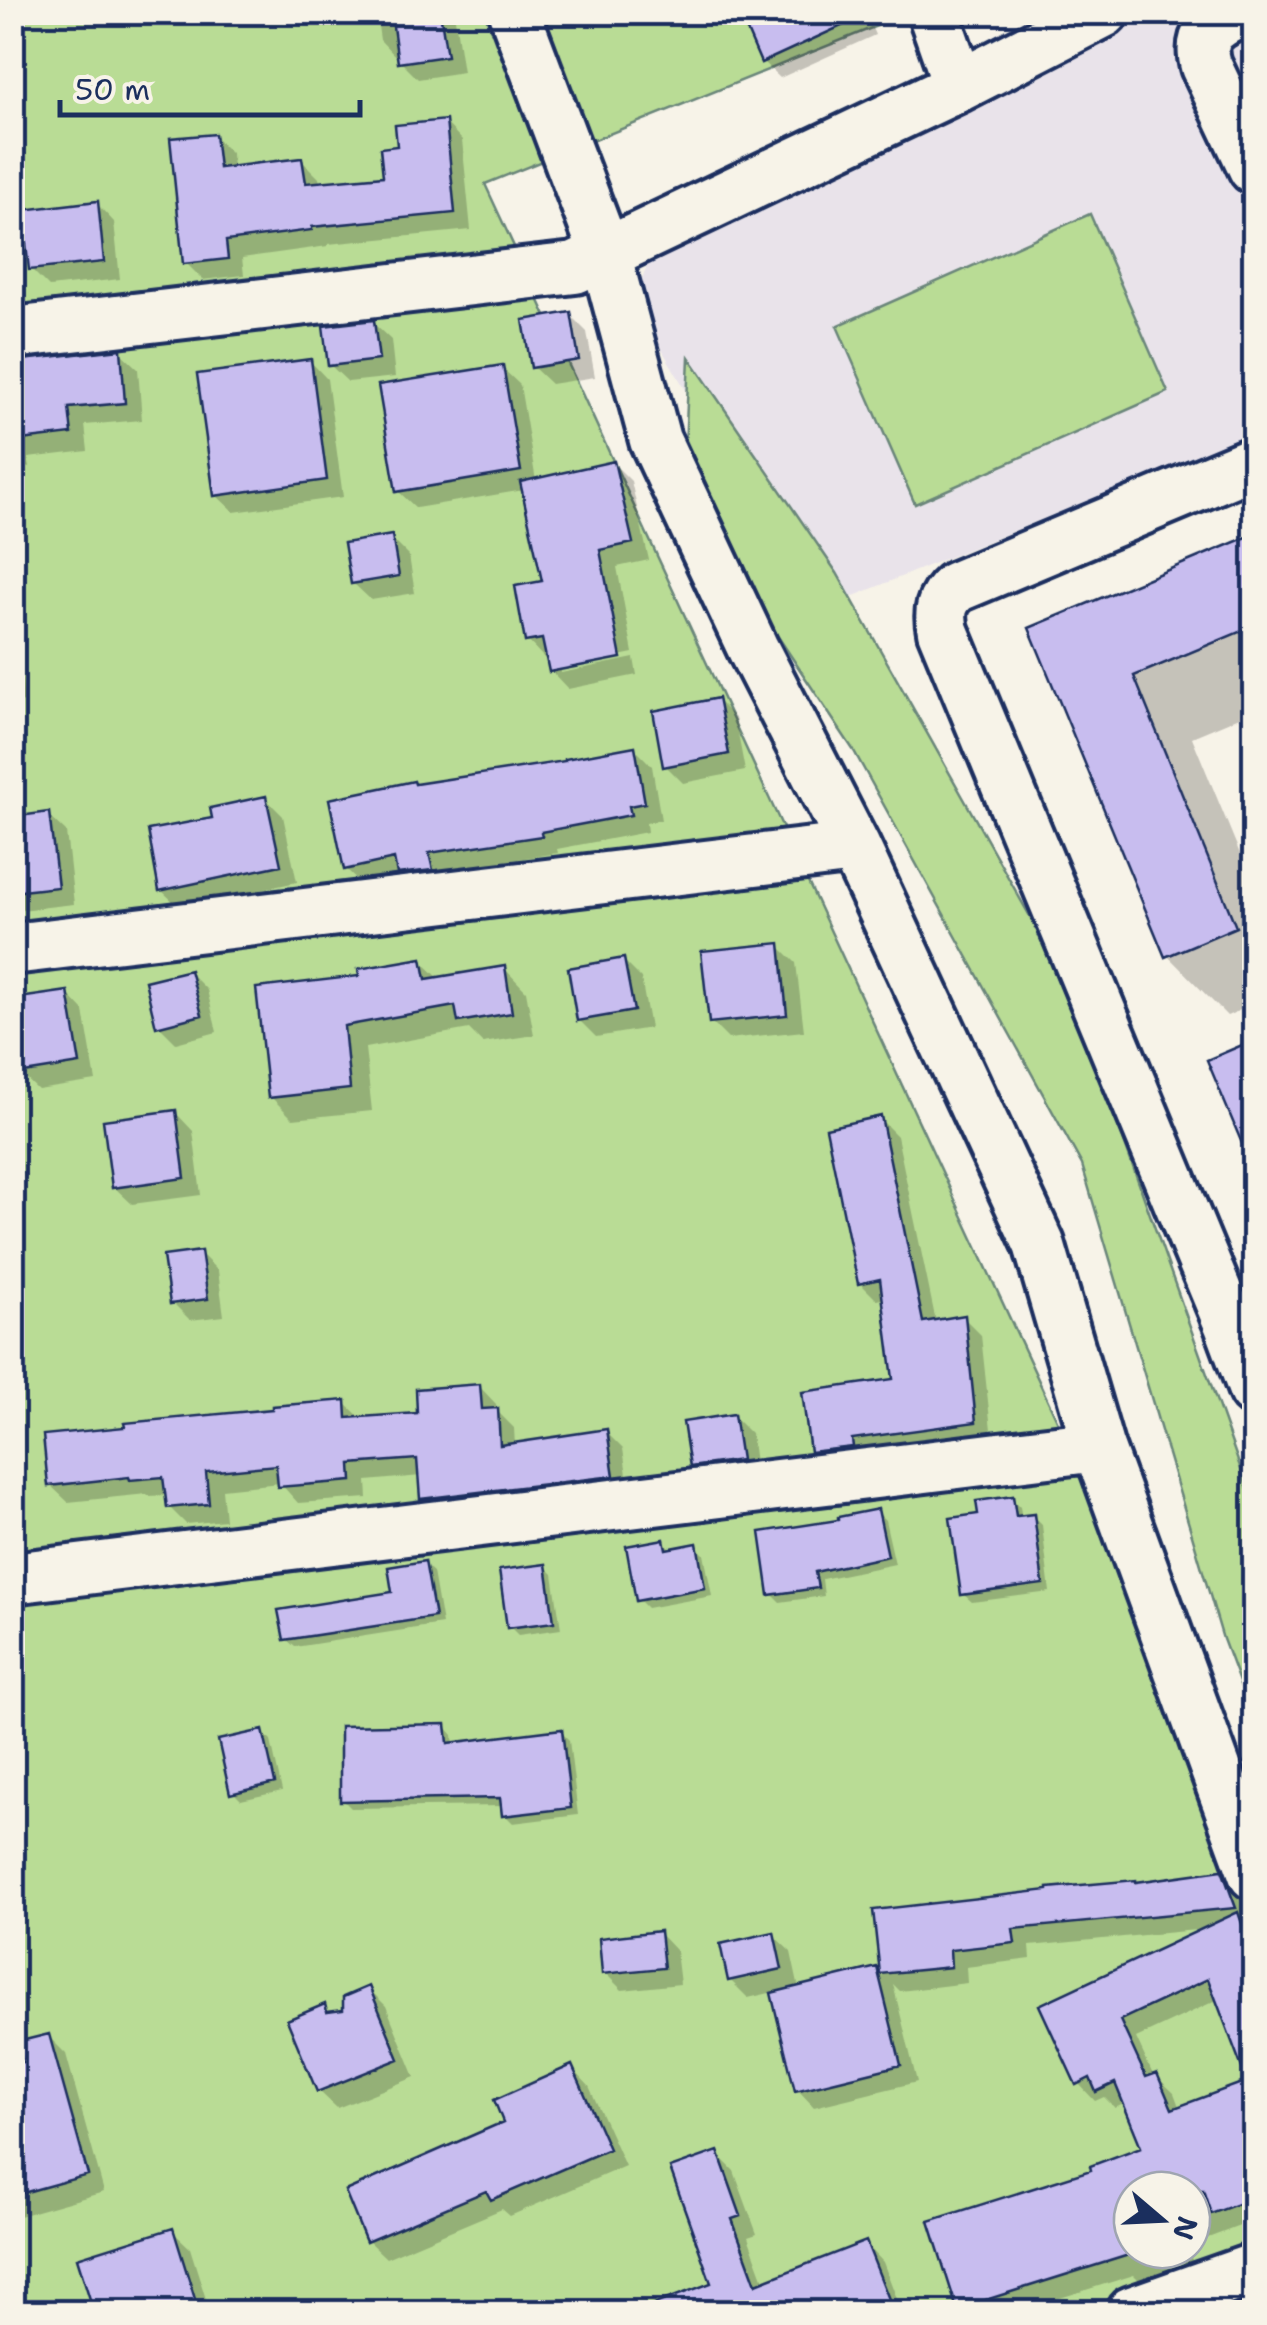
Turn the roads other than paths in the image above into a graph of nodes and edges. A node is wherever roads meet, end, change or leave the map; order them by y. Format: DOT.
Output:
graph roads {
  1 [pos="514,12"];
  2 [pos="933,12"];
  3 [pos="1104,12"];
  4 [pos="1239,12"];
  5 [pos="959,86"];
  6 [pos="1254,168"];
  7 [pos="605,254"];
  8 [pos="12,334"];
  9 [pos="1254,462"];
  10 [pos="855,848"];
  11 [pos="12,948"];
  12 [pos="1253,1380"];
  13 [pos="1098,1446"];
  14 [pos="12,1578"];
  15 [pos="1254,1874"];
  16 [pos="1254,2269"];
  17 [pos="1132,2312"];
  1 -- 7 [label="street"];
  2 -- 5 [label="street"];
  3 -- 5 [label="street"];
  4 -- 6 [label="street"];
  5 -- 7 [label="street"];
  7 -- 8 [label="street"];
  7 -- 10 [label="street"];
  9 -- 12 [label="street"];
  10 -- 11 [label="street"];
  10 -- 13 [label="street"];
  13 -- 14 [label="street"];
  13 -- 15 [label="street"];
  16 -- 17 [label="street"];
}
